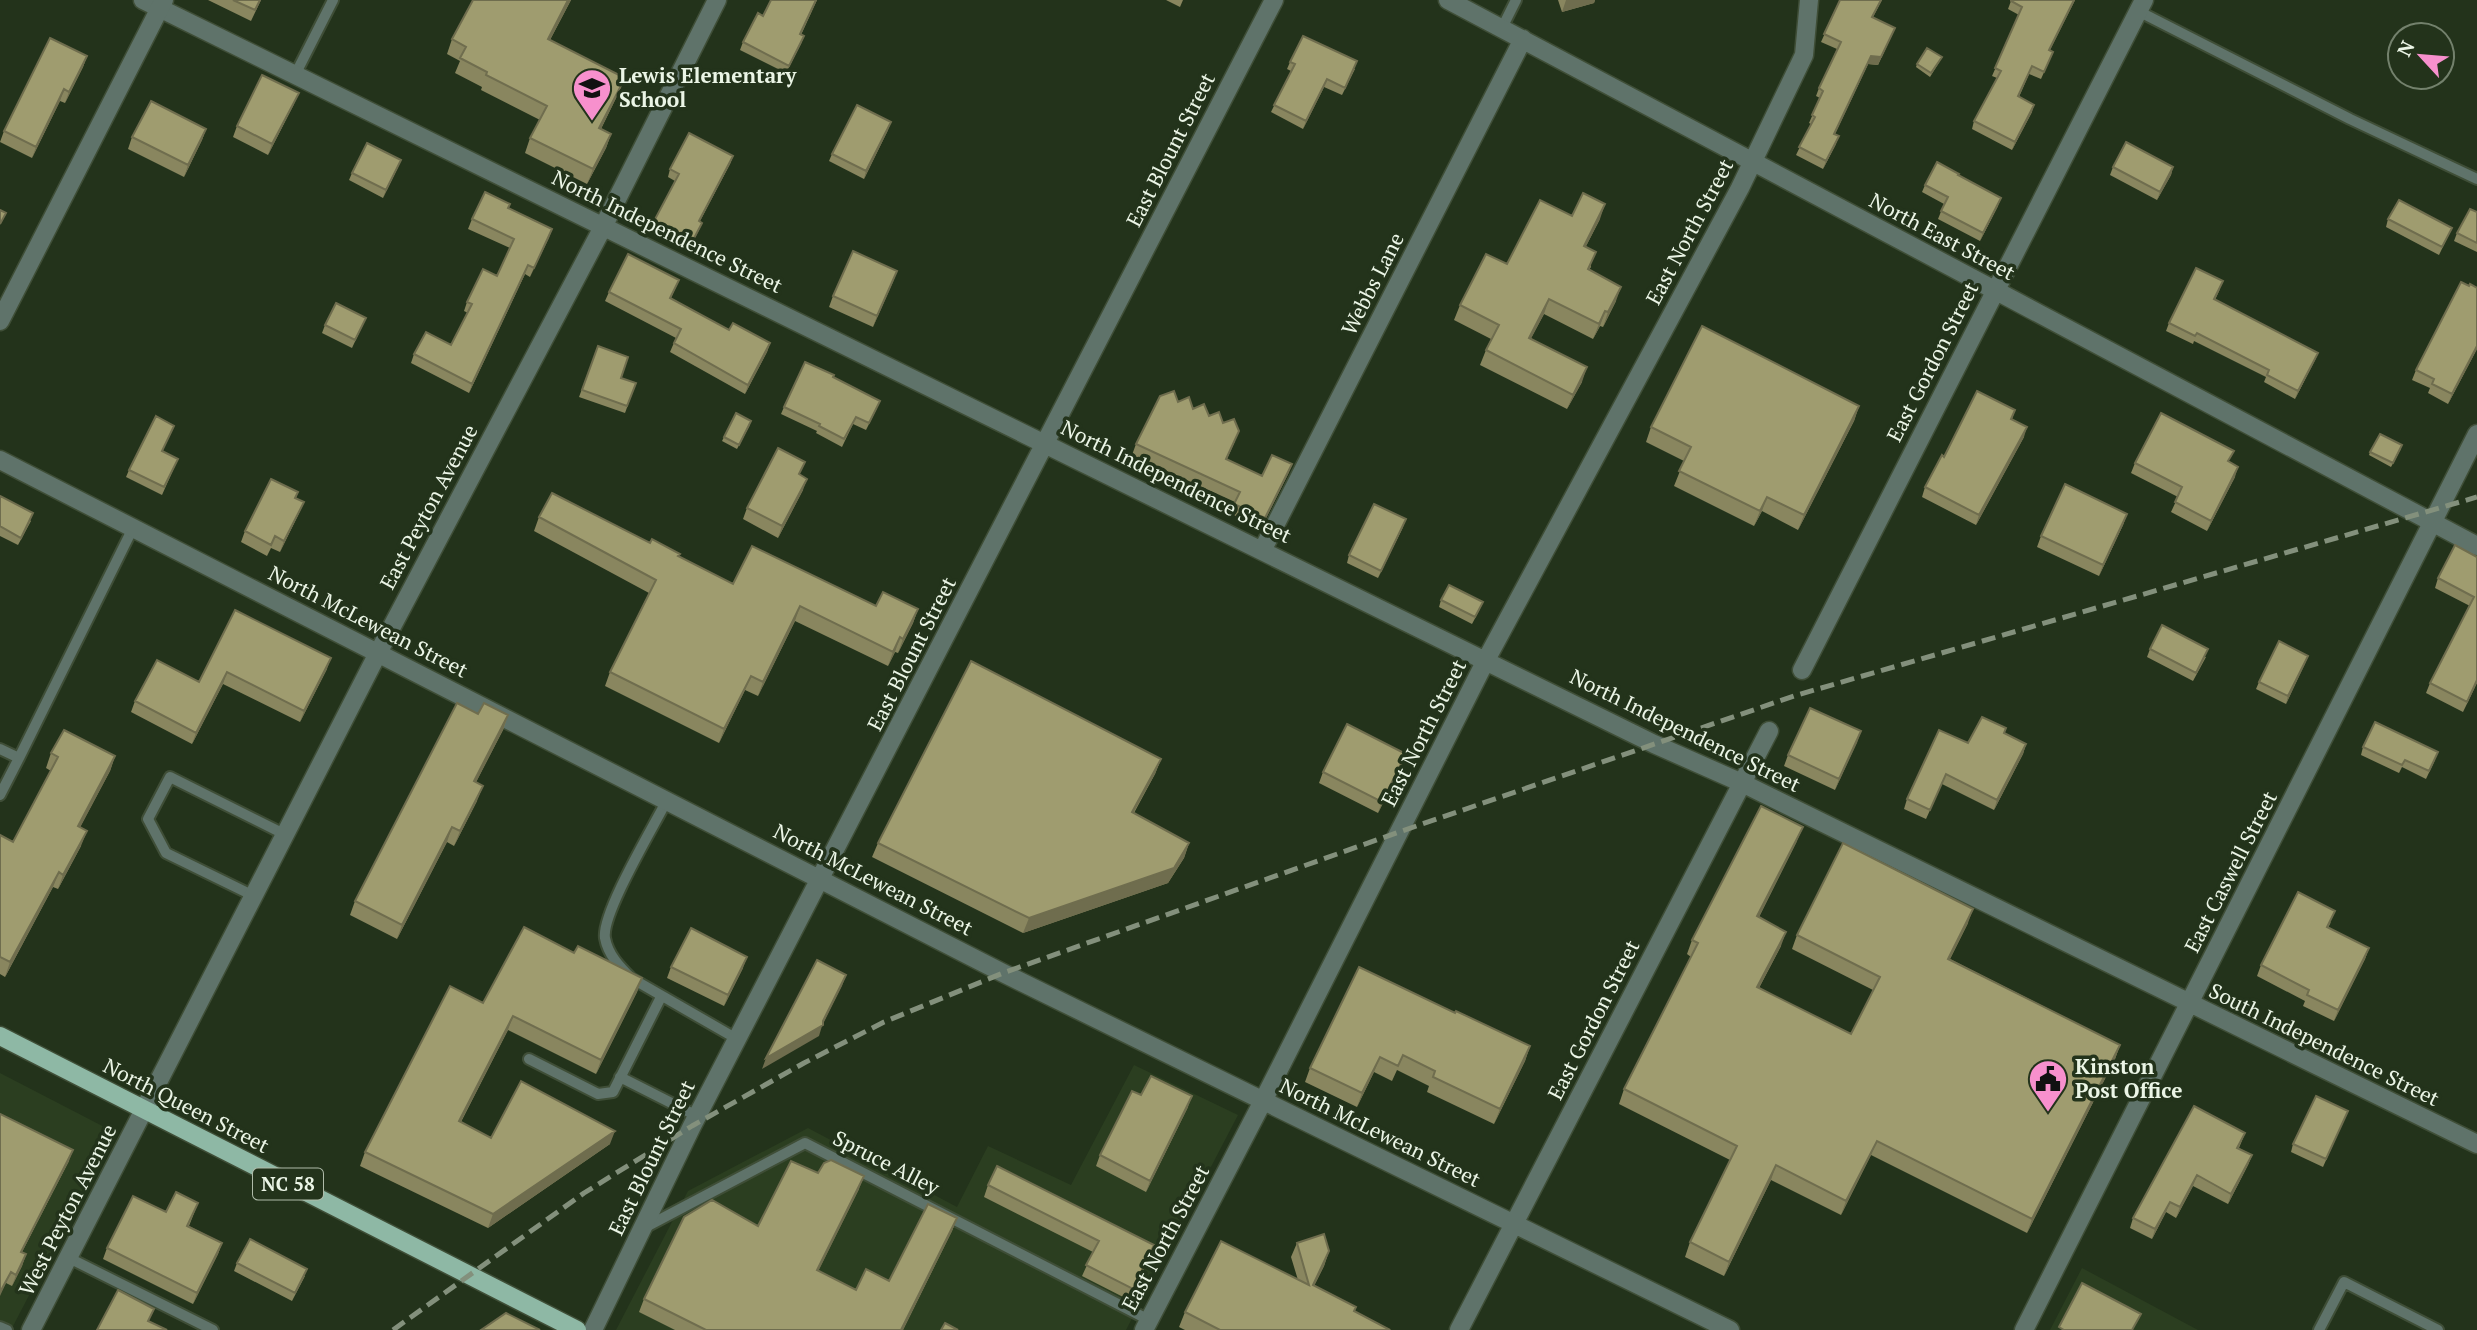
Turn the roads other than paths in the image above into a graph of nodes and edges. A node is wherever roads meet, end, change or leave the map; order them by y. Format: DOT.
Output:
graph roads {
  1 [pos="333,0"];
  2 [pos="718,0"];
  3 [pos="1274,0"];
  4 [pos="1448,0"];
  5 [pos="1516,0"];
  6 [pos="1809,0"];
  7 [pos="156,3"];
  8 [pos="2141,6"];
  9 [pos="1502,28"];
  10 [pos="1523,39"];
  11 [pos="295,75"];
  12 [pos="1752,160"];
  13 [pos="2477,178"];
  14 [pos="603,227"];
  15 [pos="1994,291"];
  16 [pos="0,321"];
  17 [pos="2477,434"];
  18 [pos="1045,443"];
  19 [pos="0,460"];
  20 [pos="2432,523"];
  21 [pos="133,528"];
  22 [pos="2477,546"];
  23 [pos="1263,550"];
  24 [pos="378,653"];
  25 [pos="1486,660"];
  26 [pos="1802,670"];
  27 [pos="1769,731"];
  28 [pos="0,749"];
  29 [pos="19,758"];
  30 [pos="1741,783"];
  31 [pos="0,796"];
  32 [pos="667,800"];
  33 [pos="286,835"];
  34 [pos="821,878"];
  35 [pos="254,896"];
  36 [pos="661,996"];
  37 [pos="2189,1004"];
  38 [pos="0,1036"];
  39 [pos="737,1040"];
  40 [pos="529,1059"];
  41 [pos="620,1077"];
  42 [pos="1263,1101"];
  43 [pos="145,1110"];
  44 [pos="697,1116"];
  45 [pos="2477,1144"];
  46 [pos="1514,1224"];
  47 [pos="642,1229"];
  48 [pos="69,1258"];
  49 [pos="1147,1325"];
  50 [pos="0,1327"];
  51 [pos="6,1330"];
  52 [pos="31,1330"];
  53 [pos="213,1330"];
  54 [pos="577,1330"];
  55 [pos="593,1330"];
  56 [pos="1459,1330"];
  57 [pos="1730,1330"];
  58 [pos="2024,1330"];
  59 [pos="2319,1330"];
  60 [pos="2438,1330"];
  1 -- 11 [label="lane"];
  2 -- 14 [label="street, East Peyton Avenue"];
  3 -- 18 [label="street, East Blount Street"];
  4 -- 9 [label="street, North East Street"];
  5 -- 9 [label="lane"];
  6 -- 12 [label="street, East North Street"];
  7 -- 11 [label="street, North Independence Street"];
  7 -- 16 [label="street"];
  8 -- 13 [label="lane"];
  8 -- 15 [label="street, East Gordon Street"];
  9 -- 10 [label="street, North East Street"];
  10 -- 12 [label="street, North East Street"];
  10 -- 23 [label="street, Webbs Lane"];
  11 -- 14 [label="street, North Independence Street"];
  12 -- 15 [label="street, North East Street"];
  12 -- 25 [label="street, East North Street"];
  14 -- 18 [label="street, North Independence Street"];
  14 -- 24 [label="street, East Peyton Avenue"];
  15 -- 20 [label="street, North East Street"];
  15 -- 26 [label="street, East Gordon Street"];
  17 -- 20 [label="street, East Caswell Street"];
  18 -- 23 [label="street, North Independence Street"];
  18 -- 34 [label="street, East Blount Street"];
  19 -- 21 [label="street, North McLewean Street"];
  20 -- 22 [label="street, North East Street"];
  20 -- 37 [label="street, East Caswell Street"];
  21 -- 24 [label="street, North McLewean Street"];
  21 -- 29 [label="lane"];
  23 -- 25 [label="street, North Independence Street"];
  24 -- 32 [label="street, North McLewean Street"];
  24 -- 33 [label="street, East Peyton Avenue"];
  25 -- 30 [label="street, North Independence Street"];
  25 -- 42 [label="street, East North Street"];
  27 -- 30 [label="street, East Gordon Street"];
  28 -- 29 [label="lane"];
  29 -- 31 [label="lane"];
  30 -- 37 [label="street, North Independence Street"];
  30 -- 46 [label="street, East Gordon Street"];
  32 -- 34 [label="street, North McLewean Street"];
  32 -- 36 [label="lane"];
  33 -- 35 [label="street, East Peyton Avenue"];
  33 -- 35 [label="lane"];
  34 -- 39 [label="street, East Blount Street"];
  34 -- 42 [label="street, North McLewean Street"];
  35 -- 43 [label="street, East Peyton Avenue"];
  36 -- 39 [label="lane"];
  36 -- 41 [label="lane"];
  37 -- 45 [label="street, South Independence Street"];
  37 -- 58 [label="street, East Caswell Street"];
  38 -- 43 [label="main road, North Queen Street / NC 58"];
  39 -- 44 [label="street, East Blount Street"];
  40 -- 41 [label="lane"];
  41 -- 44 [label="lane"];
  42 -- 46 [label="street, North McLewean Street"];
  42 -- 49 [label="street, East North Street"];
  43 -- 48 [label="street, West Peyton Avenue"];
  43 -- 54 [label="main road, North Queen Street / NC 58"];
  44 -- 47 [label="street, East Blount Street"];
  46 -- 56 [label="street, East Gordon Street"];
  46 -- 57 [label="street, North McLewean Street"];
  47 -- 49 [label="lane, Spruce Alley"];
  47 -- 55 [label="street, East Blount Street"];
  48 -- 52 [label="street, West Peyton Avenue"];
  48 -- 53 [label="lane"];
  50 -- 51 [label="lane"];
  59 -- 60 [label="lane"];
}
